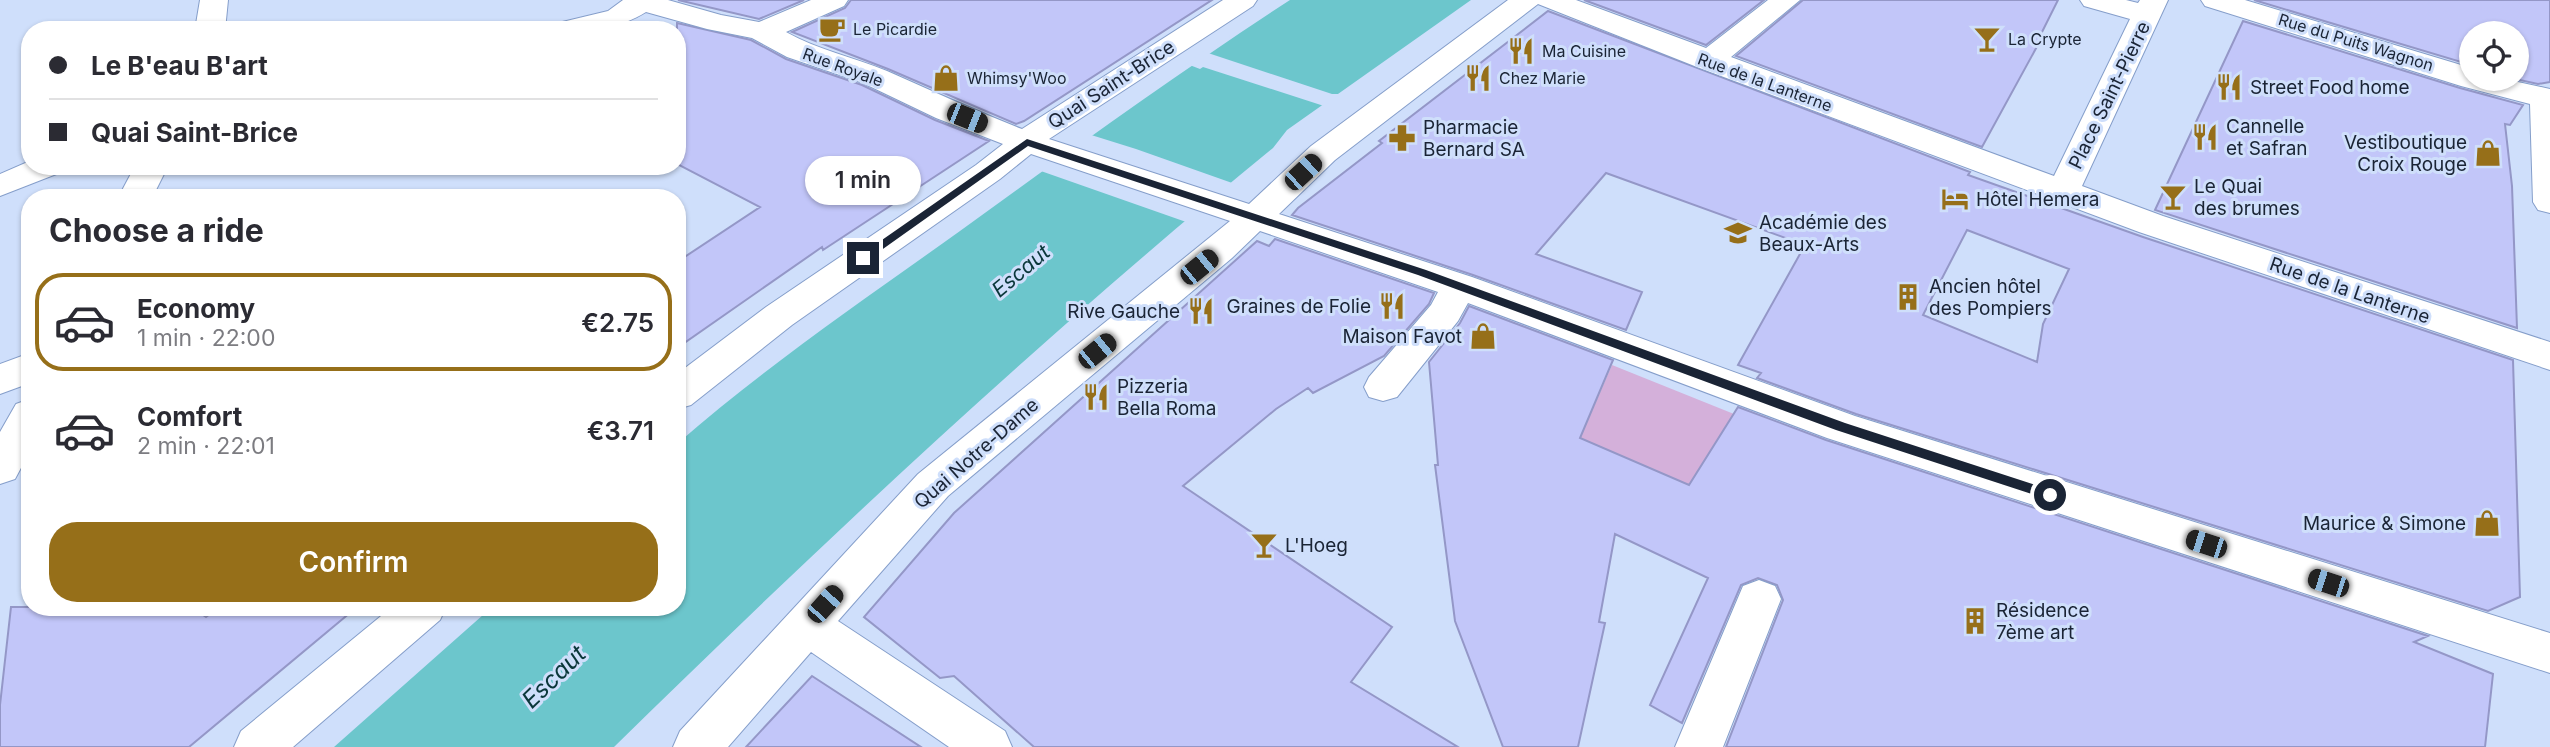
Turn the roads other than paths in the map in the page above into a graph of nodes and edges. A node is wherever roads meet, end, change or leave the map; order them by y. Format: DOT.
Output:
graph roads {
  1 [pos="214,0"];
  2 [pos="834,0"];
  3 [pos="1243,0"];
  4 [pos="1526,0"];
  5 [pos="1549,0"];
  6 [pos="1786,0"];
  7 [pos="2094,0"];
  8 [pos="639,1"];
  9 [pos="2228,3"];
  10 [pos="2151,7"];
  11 [pos="210,21"];
  12 [pos="601,21"];
  13 [pos="761,32"];
  14 [pos="1708,61"];
  15 [pos="2459,75"];
  16 [pos="2513,91"];
  17 [pos="2547,98"];
  18 [pos="1036,145"];
  19 [pos="1982,161"];
  20 [pos="26,175"];
  21 [pos="0,186"];
  22 [pos="2063,191"];
  23 [pos="2550,202"];
  24 [pos="1238,213"];
  25 [pos="2151,223"];
  26 [pos="1452,299"];
  27 [pos="2550,356"];
  28 [pos="21,371"];
  29 [pos="0,380"];
  30 [pos="1382,387"];
  31 [pos="686,388"];
  32 [pos="21,430"];
  33 [pos="0,468"];
  34 [pos="1759,599"];
  35 [pos="413,616"];
  36 [pos="807,624"];
  37 [pos="2550,653"];
  38 [pos="257,747"];
  39 [pos="697,747"];
  40 [pos="988,747"];
  41 [pos="1699,747"];
  1 -- 11 [label="street"];
  2 -- 13 [label="street"];
  3 -- 18 [label="street, Quai Saint-Brice"];
  4 -- 24 [label="street, Quai Notre-Dame"];
  5 -- 14 [label="street, Rue de la Lanterne"];
  6 -- 14 [label="street"];
  7 -- 10 [label="street"];
  8 -- 12 [label="street"];
  8 -- 13 [label="street, Rue Royale"];
  9 -- 15 [label="street, Rue du Puits Wagnon"];
  10 -- 22 [label="street, Place Saint-Pierre"];
  13 -- 18 [label="street, Rue Royale"];
  14 -- 19 [label="street, Rue de la Lanterne"];
  16 -- 17 [label="street, Rue du Puits Wagnon"];
  17 -- 23 [label="street"];
  18 -- 24 [label="street, Rue Royale"];
  18 -- 31 [label="street, Quai Saint-Brice"];
  19 -- 22 [label="street, Place Saint-Pierre"];
  20 -- 21 [label="street"];
  22 -- 25 [label="street, Place Saint-Pierre"];
  24 -- 26 [label="street, Rue Royale"];
  24 -- 36 [label="street, Quai Notre-Dame"];
  25 -- 27 [label="street, Rue de la Lanterne"];
  26 -- 30 [label="street"];
  26 -- 37 [label="street, Rue Royale"];
  28 -- 29 [label="street"];
  32 -- 33 [label="street"];
  34 -- 41 [label="street"];
  35 -- 38 [label="street"];
  36 -- 39 [label="street, Quai Notre-Dame"];
  36 -- 40 [label="street"];
}
